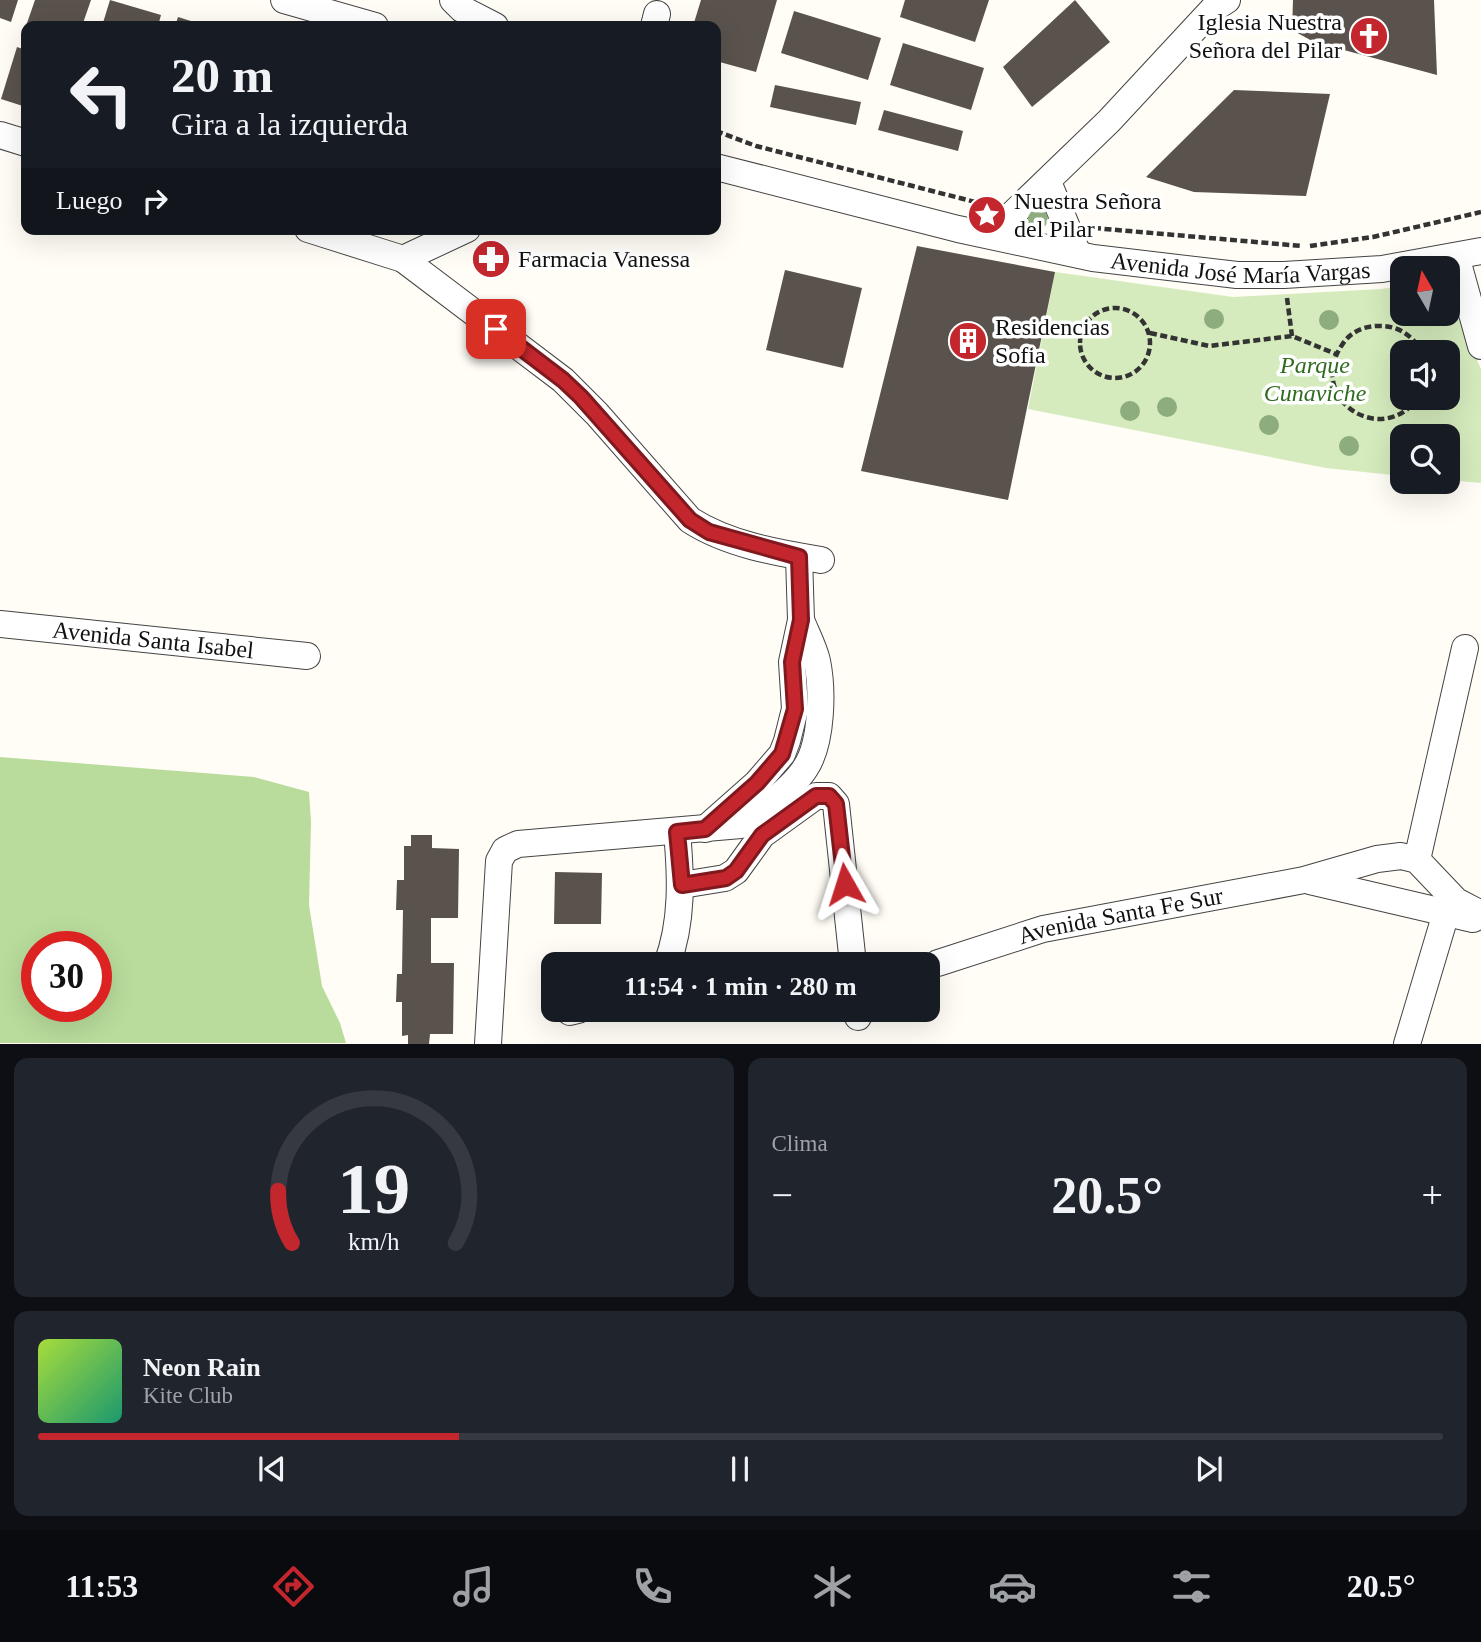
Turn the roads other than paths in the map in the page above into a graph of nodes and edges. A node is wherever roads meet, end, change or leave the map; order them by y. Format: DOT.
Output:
graph roads {
  1 [pos="284,0"];
  2 [pos="453,0"];
  3 [pos="1227,0"];
  4 [pos="358,21"];
  5 [pos="486,21"];
  6 [pos="0,135"];
  7 [pos="21,141"];
  8 [pos="721,168"];
  9 [pos="1048,182"];
  10 [pos="992,234"];
  11 [pos="327,235"];
  12 [pos="454,235"];
  13 [pos="1469,253"];
  14 [pos="1078,254"];
  15 [pos="403,259"];
  16 [pos="1481,346"];
  17 [pos="801,620"];
  18 [pos="0,624"];
  19 [pos="1465,648"];
  20 [pos="307,656"];
  21 [pos="782,754"];
  22 [pos="805,768"];
  23 [pos="705,829"];
  24 [pos="677,832"];
  25 [pos="1417,860"];
  26 [pos="1304,880"];
  27 [pos="682,885"];
  28 [pos="1446,913"];
  29 [pos="1481,914"];
  30 [pos="1481,920"];
  31 [pos="672,952"];
  32 [pos="852,952"];
  33 [pos="940,963"];
  34 [pos="488,1044"];
  35 [pos="1407,1044"];
  1 -- 4 [label="street"];
  2 -- 5 [label="street"];
  3 -- 9 [label="street"];
  6 -- 7 [label="street"];
  8 -- 10 [label="street, Avenida José María Vargas"];
  9 -- 10 [label="street"];
  9 -- 14 [label="street"];
  10 -- 14 [label="street, Avenida José María Vargas"];
  11 -- 15 [label="street"];
  12 -- 15 [label="street"];
  13 -- 14 [label="street, Avenida José María Vargas"];
  13 -- 16 [label="street"];
  15 -- 17 [label="street"];
  17 -- 21 [label="street"];
  17 -- 22 [label="street"];
  18 -- 20 [label="street, Avenida Santa Isabel"];
  19 -- 25 [label="street"];
  21 -- 22 [label="street"];
  21 -- 23 [label="street"];
  22 -- 23 [label="street"];
  23 -- 24 [label="street"];
  24 -- 27 [label="street"];
  24 -- 34 [label="street"];
  25 -- 26 [label="street, Avenida Santa Fe Sur"];
  25 -- 29 [label="street"];
  26 -- 28 [label="street, Avenida Santa Fe Sur"];
  26 -- 33 [label="street, Avenida Santa Fe Sur"];
  27 -- 31 [label="street"];
  27 -- 32 [label="street"];
  28 -- 30 [label="street, Avenida Santa Fe Sur"];
  28 -- 35 [label="street"];
}
